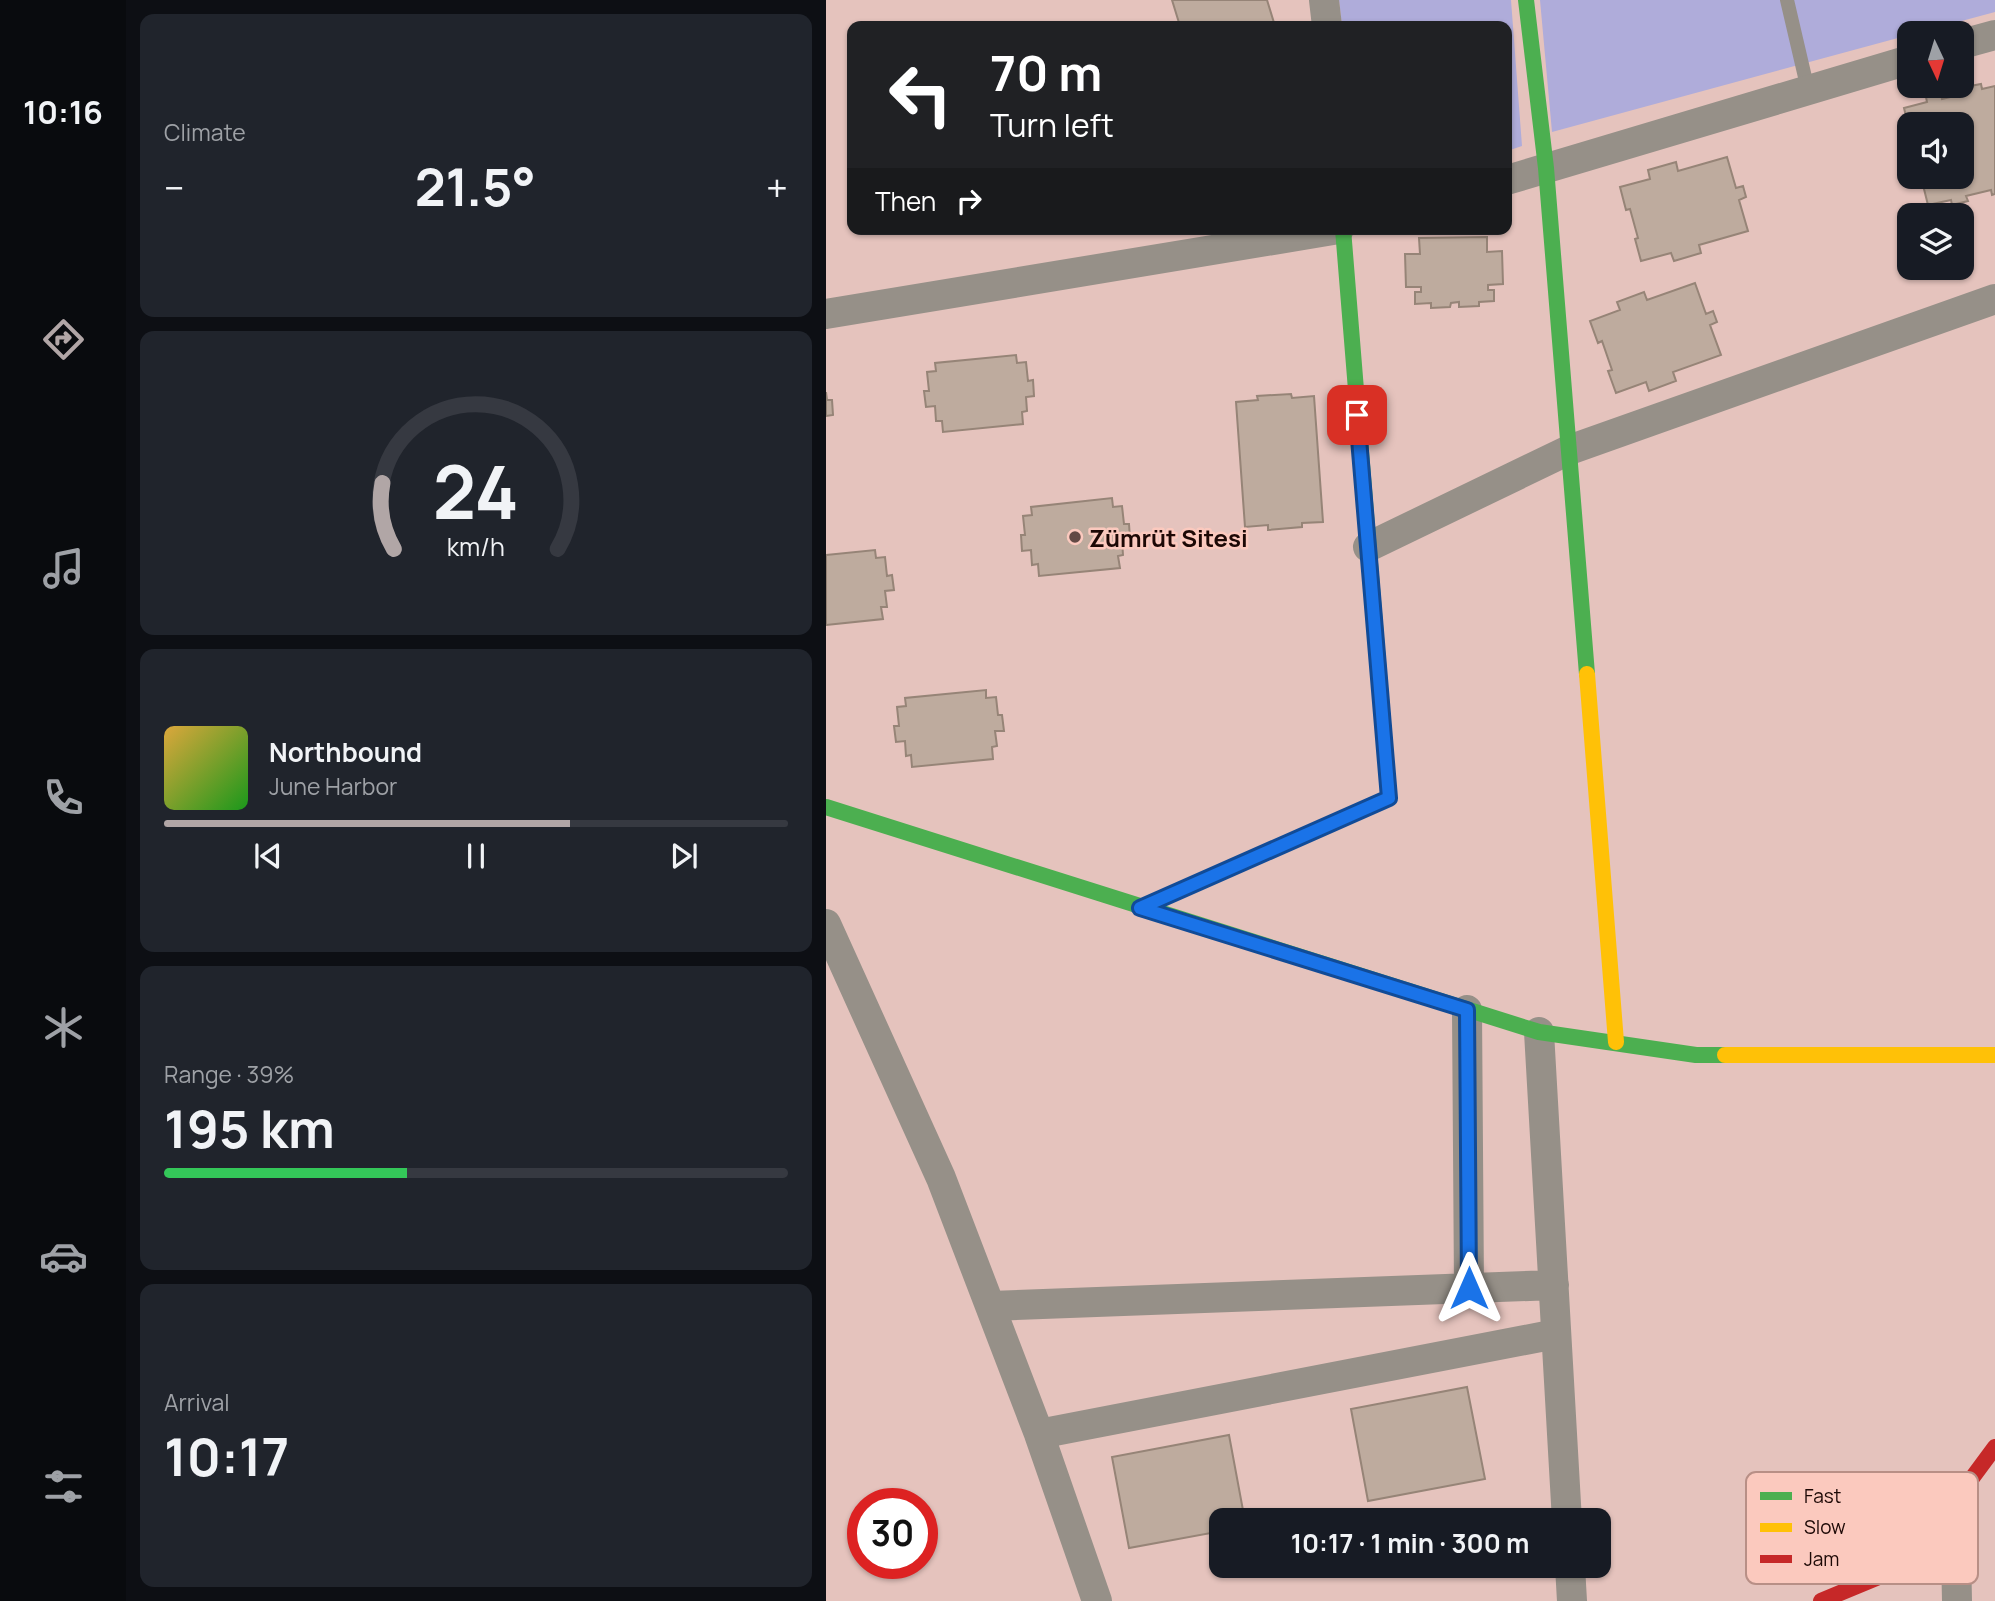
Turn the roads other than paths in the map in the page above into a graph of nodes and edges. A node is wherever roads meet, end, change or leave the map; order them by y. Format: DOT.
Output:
graph roads {
  1 [pos="1324,0"];
  2 [pos="1526,0"];
  3 [pos="1787,0"];
  4 [pos="1326,21"];
  5 [pos="1995,35"];
  6 [pos="1974,41"];
  7 [pos="1897,64"];
  8 [pos="1808,90"];
  9 [pos="1546,168"];
  10 [pos="1512,178"];
  11 [pos="1305,235"];
  12 [pos="1342,235"];
  13 [pos="1995,299"];
  14 [pos="826,314"];
  15 [pos="1569,450"];
  16 [pos="1368,547"];
  17 [pos="826,807"];
  18 [pos="1140,908"];
  19 [pos="826,925"];
  20 [pos="1467,1010"];
  21 [pos="1539,1031"];
  22 [pos="1616,1042"];
  23 [pos="1995,1055"];
  24 [pos="1554,1285"];
  25 [pos="1469,1288"];
  26 [pos="991,1306"];
  27 [pos="1556,1334"];
  28 [pos="1040,1434"];
  29 [pos="1995,1447"];
  30 [pos="1976,1472"];
  31 [pos="1566,1508"];
  32 [pos="1571,1578"];
  33 [pos="1862,1584"];
  34 [pos="1097,1601"];
  35 [pos="1572,1601"];
  36 [pos="1821,1601"];
  1 -- 4 [label="street"];
  2 -- 9 [label="street"];
  3 -- 8 [label="lane"];
  5 -- 6 [label="street"];
  7 -- 8 [label="street"];
  8 -- 9 [label="street"];
  9 -- 10 [label="street"];
  9 -- 15 [label="street"];
  11 -- 14 [label="street"];
  12 -- 16 [label="street"];
  13 -- 15 [label="street"];
  15 -- 16 [label="street"];
  15 -- 22 [label="street"];
  16 -- 18 [label="street"];
  17 -- 18 [label="street"];
  18 -- 20 [label="street"];
  19 -- 26 [label="street"];
  20 -- 21 [label="street"];
  20 -- 25 [label="street"];
  21 -- 22 [label="street"];
  21 -- 24 [label="street"];
  22 -- 23 [label="street"];
  24 -- 25 [label="street"];
  24 -- 27 [label="street"];
  25 -- 26 [label="street"];
  26 -- 28 [label="street"];
  27 -- 28 [label="street"];
  27 -- 31 [label="street"];
  28 -- 34 [label="street"];
  29 -- 30 [label="street"];
  32 -- 35 [label="street"];
  33 -- 36 [label="street"];
}
